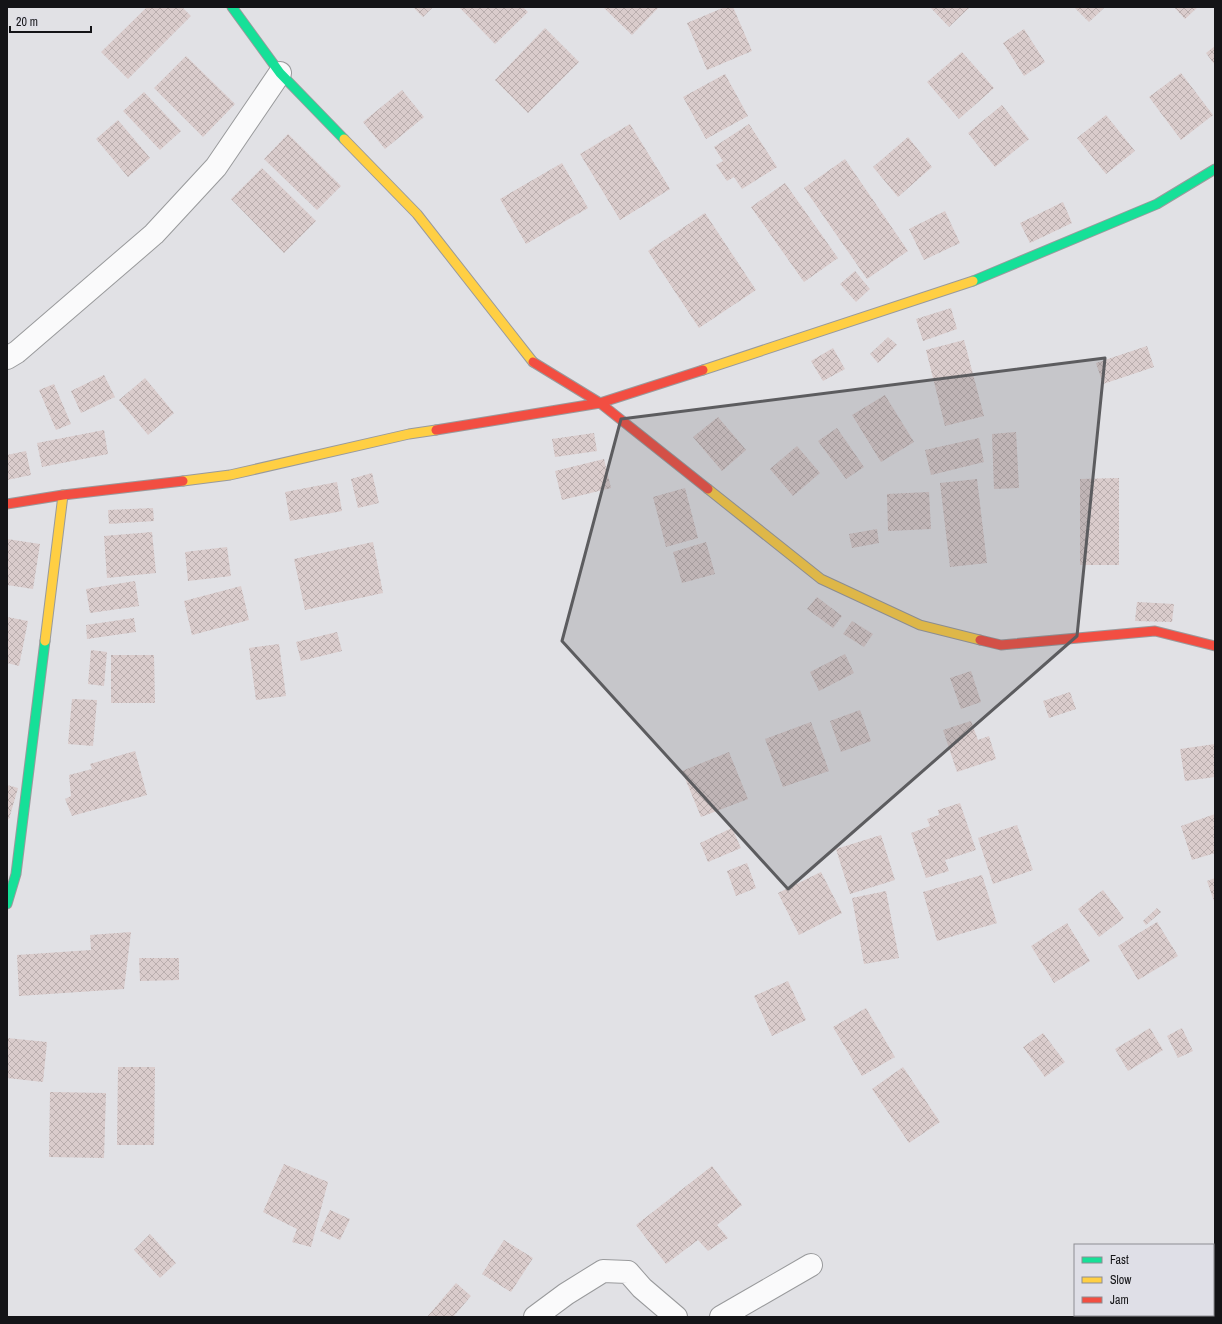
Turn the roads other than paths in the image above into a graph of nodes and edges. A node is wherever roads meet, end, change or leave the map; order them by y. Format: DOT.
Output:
graph roads {
  1 [pos="232,7"];
  2 [pos="280,73"];
  3 [pos="1215,169"];
  4 [pos="7,358"];
  5 [pos="600,403"];
  6 [pos="63,495"];
  7 [pos="7,504"];
  8 [pos="1215,646"];
  9 [pos="7,904"];
  10 [pos="811,1265"];
  11 [pos="535,1317"];
  12 [pos="676,1317"];
  13 [pos="721,1317"];
  1 -- 2 [label="street"];
  2 -- 4 [label="street"];
  2 -- 5 [label="street"];
  3 -- 5 [label="street"];
  5 -- 6 [label="street"];
  5 -- 8 [label="street"];
  6 -- 7 [label="street"];
  6 -- 9 [label="street"];
  10 -- 13 [label="street"];
  11 -- 12 [label="street"];
}
